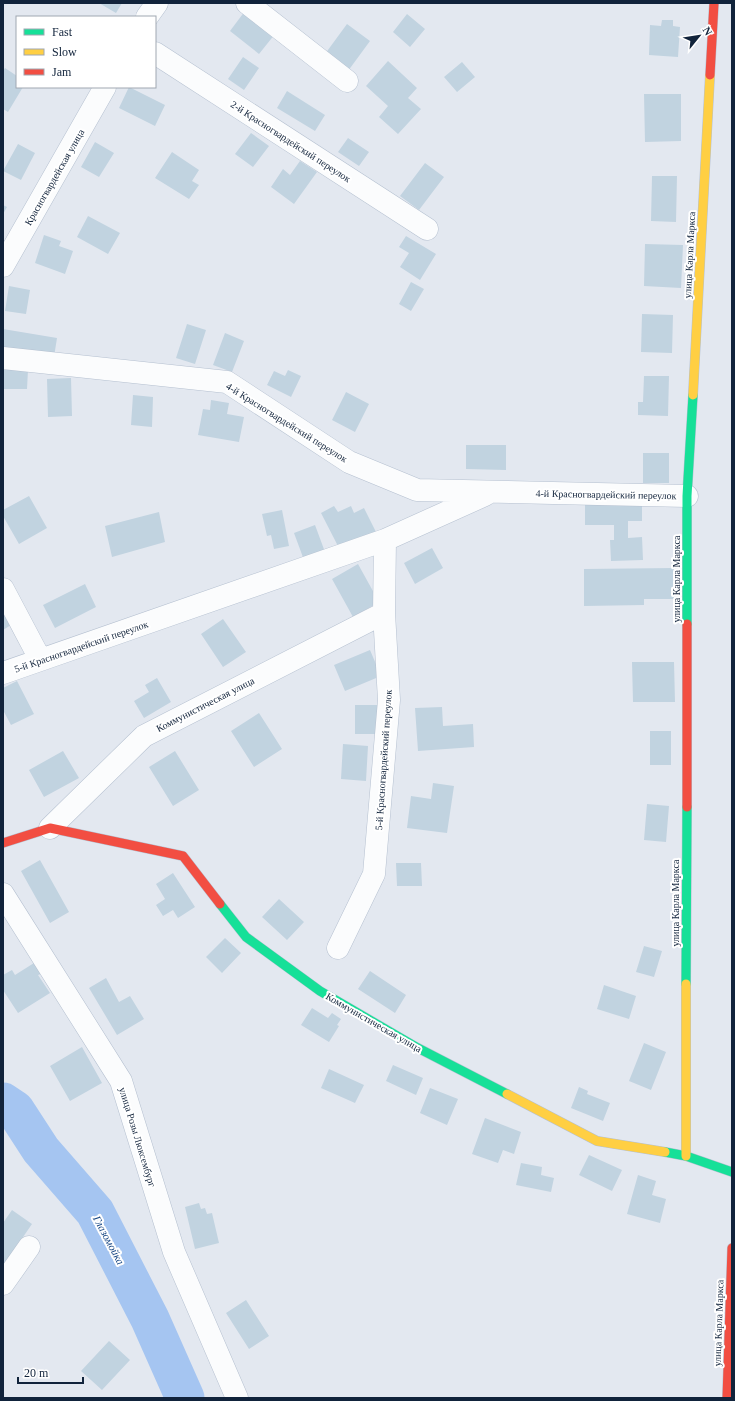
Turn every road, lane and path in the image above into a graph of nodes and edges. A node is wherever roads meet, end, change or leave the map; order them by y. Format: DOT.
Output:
graph roads {
  1 [pos="157,3"];
  2 [pos="247,3"];
  3 [pos="714,3"];
  4 [pos="148,16"];
  5 [pos="156,54"];
  6 [pos="346,81"];
  7 [pos="104,88"];
  8 [pos="427,229"];
  9 [pos="3,266"];
  10 [pos="3,358"];
  11 [pos="492,492"];
  12 [pos="687,496"];
  13 [pos="386,540"];
  14 [pos="3,589"];
  15 [pos="384,613"];
  16 [pos="40,659"];
  17 [pos="3,673"];
  18 [pos="50,828"];
  19 [pos="3,843"];
  20 [pos="3,894"];
  21 [pos="338,948"];
  22 [pos="686,1156"];
  23 [pos="732,1172"];
  24 [pos="29,1247"];
  25 [pos="732,1248"];
  26 [pos="3,1284"];
  27 [pos="237,1398"];
  28 [pos="727,1398"];
  1 -- 4 [label="street"];
  2 -- 6 [label="street"];
  3 -- 12 [label="street, улица Карла Маркса"];
  5 -- 8 [label="street, 2-й Красногвардейский переулок"];
  7 -- 9 [label="street, Красногвардейская улица"];
  10 -- 11 [label="street, 4-й Красногвардейский переулок"];
  11 -- 12 [label="street, 4-й Красногвардейский переулок"];
  11 -- 13 [label="street, 5-й Красногвардейский переулок"];
  12 -- 22 [label="street, улица Карла Маркса"];
  13 -- 15 [label="street, 5-й Красногвардейский переулок"];
  13 -- 16 [label="street, 5-й Красногвардейский переулок"];
  14 -- 16 [label="street"];
  15 -- 18 [label="street, Коммунистическая улица"];
  15 -- 21 [label="street, 5-й Красногвардейский переулок"];
  16 -- 17 [label="street, 5-й Красногвардейский переулок"];
  18 -- 19 [label="street, Коммунистическая улица"];
  18 -- 22 [label="street, Коммунистическая улица"];
  20 -- 27 [label="street, улица Розы Люксембург"];
  22 -- 23 [label="street, Коммунистическая улица"];
  24 -- 26 [label="street"];
  25 -- 28 [label="street, улица Карла Маркса"];
}
